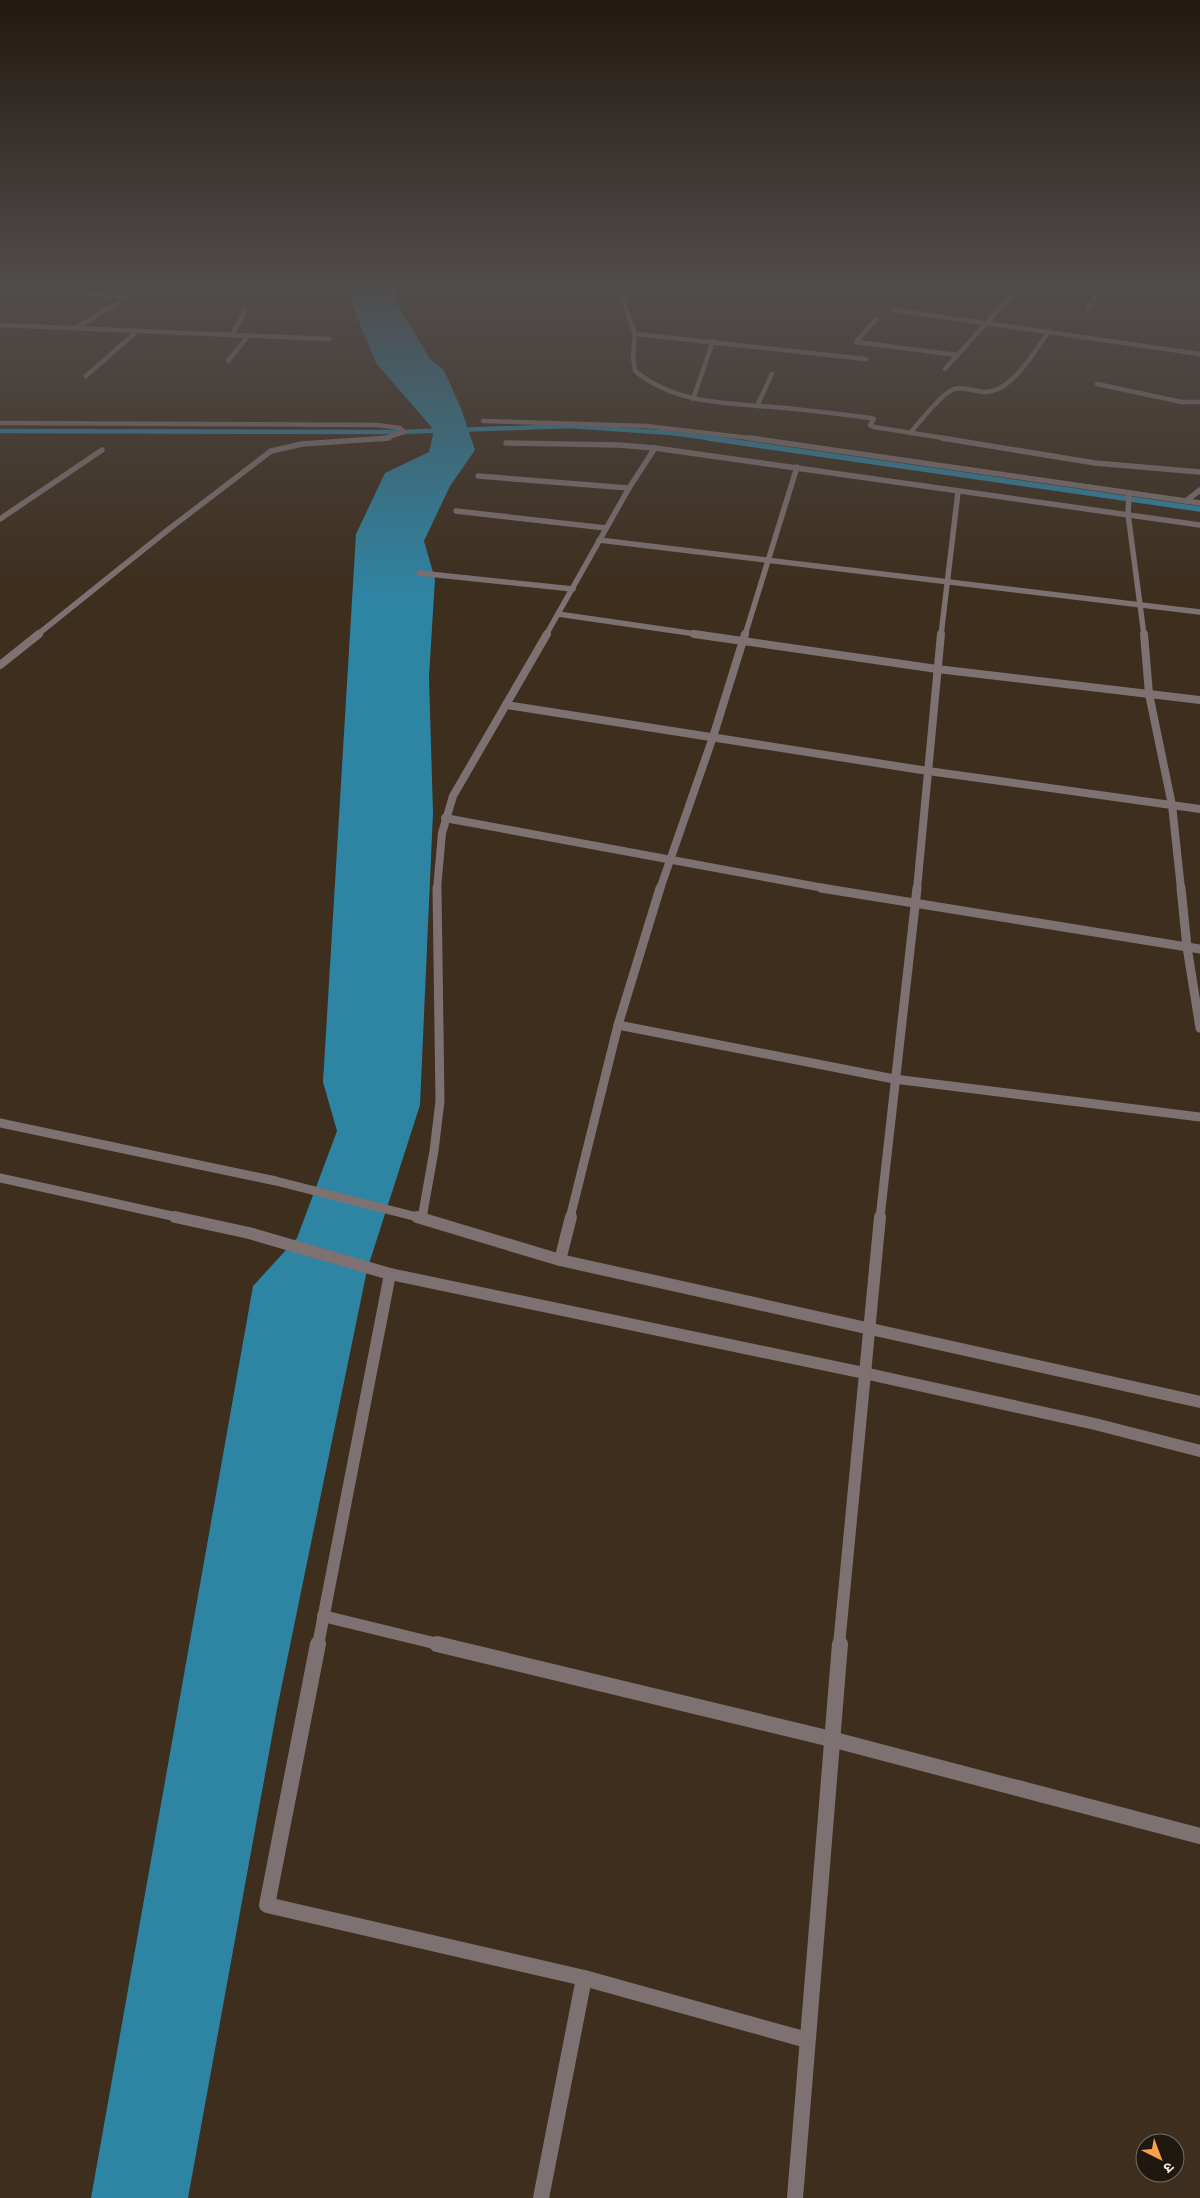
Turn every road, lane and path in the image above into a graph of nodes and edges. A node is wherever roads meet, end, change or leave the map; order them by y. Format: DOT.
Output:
graph roads {
  1 [pos="670,391"];
  2 [pos="697,391"];
  3 [pos="764,391"];
  4 [pos="951,391"];
  5 [pos="973,391"];
  6 [pos="992,391"];
  7 [pos="1128,391"];
  8 [pos="694,399"];
  9 [pos="1200,402"];
  10 [pos="757,406"];
  11 [pos="483,421"];
  12 [pos="0,423"];
  13 [pos="910,433"];
  14 [pos="506,443"];
  15 [pos="656,448"];
  16 [pos="102,450"];
  17 [pos="797,467"];
  18 [pos="1200,472"];
  19 [pos="478,476"];
  20 [pos="628,488"];
  21 [pos="1200,490"];
  22 [pos="958,492"];
  23 [pos="1128,495"];
  24 [pos="1186,501"];
  25 [pos="1200,503"];
  26 [pos="1128,510"];
  27 [pos="456,511"];
  28 [pos="0,520"];
  29 [pos="1200,524"];
  30 [pos="606,528"];
  31 [pos="599,540"];
  32 [pos="768,561"];
  33 [pos="418,573"];
  34 [pos="948,583"];
  35 [pos="573,589"];
  36 [pos="1141,605"];
  37 [pos="1200,612"];
  38 [pos="558,614"];
  39 [pos="743,641"];
  40 [pos="0,664"];
  41 [pos="938,669"];
  42 [pos="1149,694"];
  43 [pos="1200,700"];
  44 [pos="506,705"];
  45 [pos="713,737"];
  46 [pos="928,771"];
  47 [pos="1172,805"];
  48 [pos="1200,809"];
  49 [pos="445,818"];
  50 [pos="668,862"];
  51 [pos="915,905"];
  52 [pos="1187,948"];
  53 [pos="1200,950"];
  54 [pos="618,1025"];
  55 [pos="1200,1028"];
  56 [pos="894,1079"];
  57 [pos="1200,1117"];
  58 [pos="0,1123"];
  59 [pos="0,1178"];
  60 [pos="422,1218"];
  61 [pos="560,1260"];
  62 [pos="390,1274"];
  63 [pos="870,1327"];
  64 [pos="864,1372"];
  65 [pos="1200,1402"];
  66 [pos="1200,1451"];
  67 [pos="323,1616"];
  68 [pos="831,1739"];
  69 [pos="1200,1836"];
  70 [pos="584,1978"];
  71 [pos="807,2040"];
  72 [pos="541,2198"];
  73 [pos="795,2198"];
  1 -- 8 [label="street"];
  2 -- 8 [label="street"];
  3 -- 10 [label="street"];
  4 -- 13 [label="street"];
  5 -- 6 [label="street"];
  7 -- 9 [label="street"];
  8 -- 10 [label="street"];
  10 -- 13 [label="street"];
  11 -- 23 [label="street"];
  12 -- 40 [label="street"];
  13 -- 18 [label="street"];
  14 -- 15 [label="street"];
  15 -- 17 [label="street"];
  15 -- 20 [label="street"];
  16 -- 28 [label="street"];
  17 -- 22 [label="street"];
  17 -- 32 [label="street"];
  19 -- 20 [label="street"];
  20 -- 30 [label="street"];
  21 -- 24 [label="street"];
  22 -- 26 [label="street"];
  22 -- 34 [label="street"];
  23 -- 24 [label="street"];
  23 -- 26 [label="street"];
  24 -- 25 [label="street"];
  26 -- 29 [label="street"];
  26 -- 36 [label="street"];
  27 -- 30 [label="street"];
  30 -- 31 [label="street"];
  31 -- 32 [label="street"];
  31 -- 35 [label="street"];
  32 -- 34 [label="street"];
  32 -- 39 [label="street"];
  33 -- 35 [label="street"];
  34 -- 36 [label="street"];
  34 -- 41 [label="street"];
  35 -- 38 [label="street"];
  36 -- 37 [label="street"];
  36 -- 42 [label="street"];
  38 -- 39 [label="street"];
  38 -- 44 [label="street"];
  39 -- 41 [label="street"];
  39 -- 45 [label="street"];
  41 -- 42 [label="street"];
  41 -- 46 [label="street"];
  42 -- 43 [label="street"];
  42 -- 47 [label="street"];
  44 -- 45 [label="street"];
  44 -- 49 [label="street"];
  45 -- 46 [label="street"];
  45 -- 50 [label="street"];
  46 -- 47 [label="street"];
  46 -- 51 [label="street"];
  47 -- 48 [label="street"];
  47 -- 52 [label="street"];
  49 -- 50 [label="street"];
  49 -- 60 [label="street"];
  50 -- 51 [label="street"];
  50 -- 54 [label="street"];
  51 -- 52 [label="street"];
  51 -- 56 [label="street"];
  52 -- 53 [label="street"];
  52 -- 55 [label="street"];
  54 -- 56 [label="street"];
  54 -- 61 [label="street"];
  56 -- 57 [label="street"];
  56 -- 63 [label="street"];
  58 -- 60 [label="street"];
  59 -- 62 [label="street"];
  60 -- 61 [label="street"];
  61 -- 63 [label="street"];
  62 -- 64 [label="street"];
  62 -- 67 [label="street"];
  63 -- 64 [label="street"];
  63 -- 65 [label="street"];
  64 -- 66 [label="street"];
  64 -- 68 [label="street"];
  67 -- 68 [label="street"];
  67 -- 70 [label="street"];
  68 -- 69 [label="street"];
  68 -- 71 [label="street"];
  70 -- 71 [label="street"];
  70 -- 72 [label="street"];
  71 -- 73 [label="street"];
}
